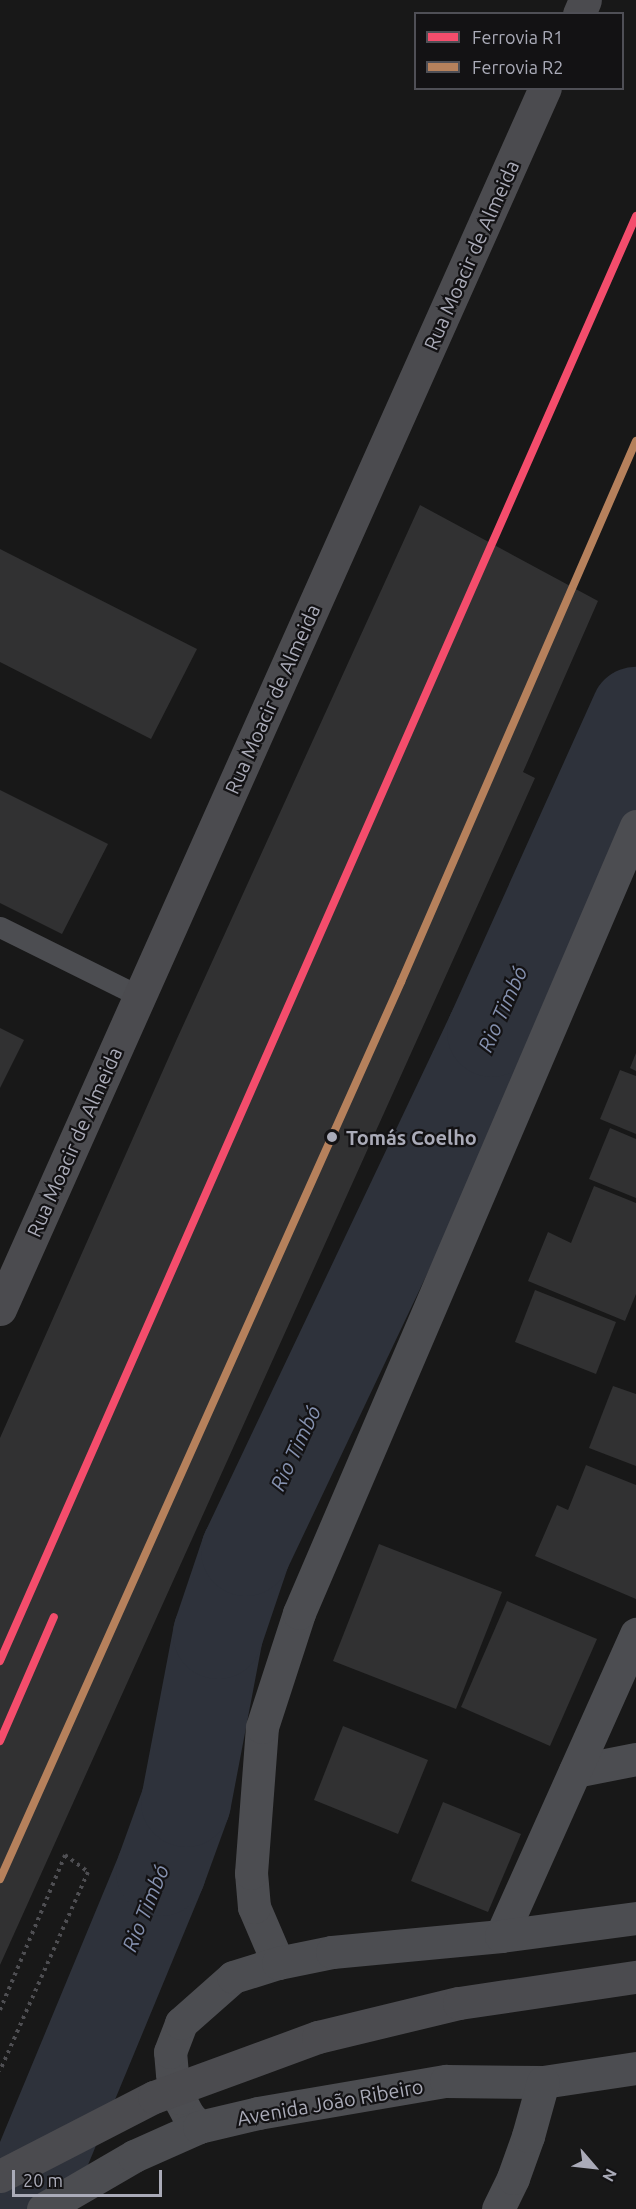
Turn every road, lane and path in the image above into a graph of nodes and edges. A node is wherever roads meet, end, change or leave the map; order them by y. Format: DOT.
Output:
graph roads {
  1 [pos="544,90"];
  2 [pos="636,826"];
  3 [pos="0,927"];
  4 [pos="139,996"];
  5 [pos="0,1309"];
  6 [pos="636,1634"];
  7 [pos="636,1759"];
  8 [pos="575,1771"];
  9 [pos="636,1918"];
  10 [pos="501,1936"];
  11 [pos="278,1963"];
  12 [pos="636,1977"];
  13 [pos="0,2010"];
  14 [pos="636,2068"];
  15 [pos="0,2071"];
  16 [pos="543,2082"];
  17 [pos="199,2127"];
  18 [pos="0,2176"];
  19 [pos="45,2208"];
  20 [pos="498,2209"];
  1 -- 4 [label="main road, Rua Moacir de Almeida"];
  2 -- 11 [label="street"];
  3 -- 4 [label="lane"];
  4 -- 5 [label="main road, Rua Moacir de Almeida"];
  6 -- 8 [label="street"];
  7 -- 8 [label="street"];
  8 -- 10 [label="street"];
  9 -- 10 [label="street"];
  10 -- 11 [label="street"];
  11 -- 17 [label="street"];
  12 -- 18 [label="main road, bridge"];
  13 -- 15 [label="path"];
  14 -- 16 [label="street, Avenida João Ribeiro"];
  16 -- 17 [label="street, Avenida João Ribeiro"];
  16 -- 20 [label="street"];
  17 -- 19 [label="street, Avenida João Ribeiro"];
}
